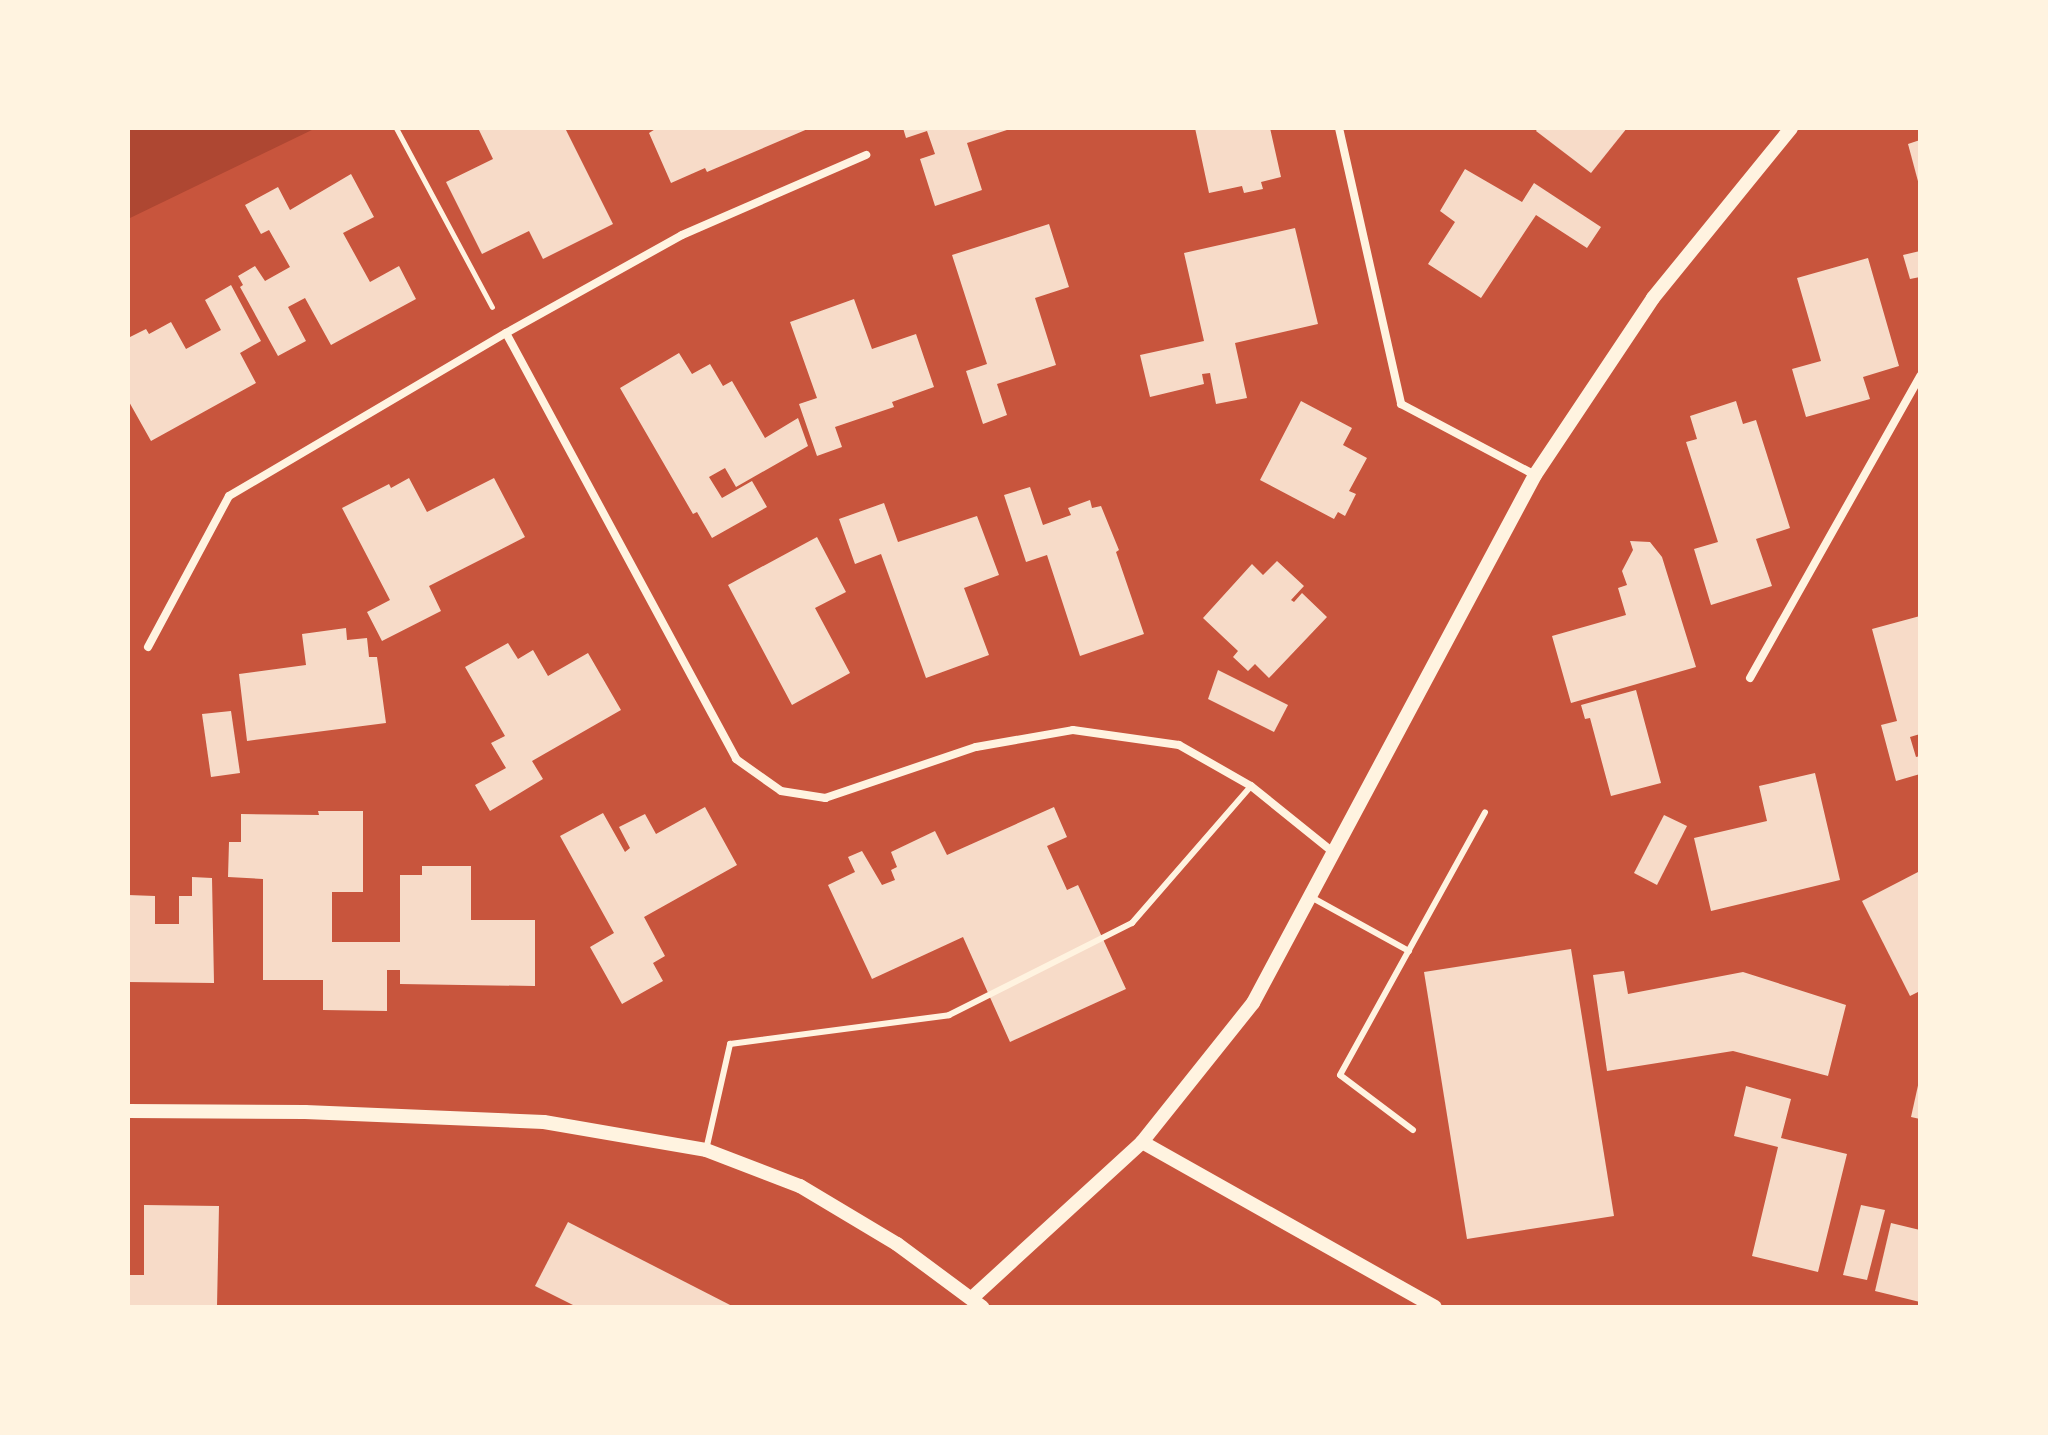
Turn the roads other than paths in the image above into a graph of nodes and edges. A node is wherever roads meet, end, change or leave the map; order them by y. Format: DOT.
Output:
graph roads {
  1 [pos="1339,128"];
  2 [pos="1791,128"];
  3 [pos="866,155"];
  4 [pos="506,333"];
  5 [pos="1920,376"];
  6 [pos="1535,475"];
  7 [pos="148,647"];
  8 [pos="1750,678"];
  9 [pos="1251,786"];
  10 [pos="1485,812"];
  11 [pos="1334,853"];
  12 [pos="1311,897"];
  13 [pos="1409,951"];
  14 [pos="128,1111"];
  15 [pos="1413,1130"];
  16 [pos="1142,1142"];
  17 [pos="706,1150"];
  18 [pos="977,1302"];
  19 [pos="1435,1307"];
  1 -- 6 [label="street"];
  2 -- 6 [label="street"];
  3 -- 4 [label="street"];
  4 -- 7 [label="street"];
  4 -- 9 [label="street"];
  5 -- 8 [label="street"];
  6 -- 11 [label="street"];
  9 -- 11 [label="street"];
  9 -- 17 [label="lane"];
  10 -- 13 [label="lane"];
  11 -- 12 [label="street"];
  12 -- 13 [label="lane"];
  12 -- 16 [label="street"];
  13 -- 15 [label="lane"];
  14 -- 17 [label="street"];
  16 -- 18 [label="street"];
  16 -- 19 [label="street"];
  17 -- 18 [label="street"];
}
